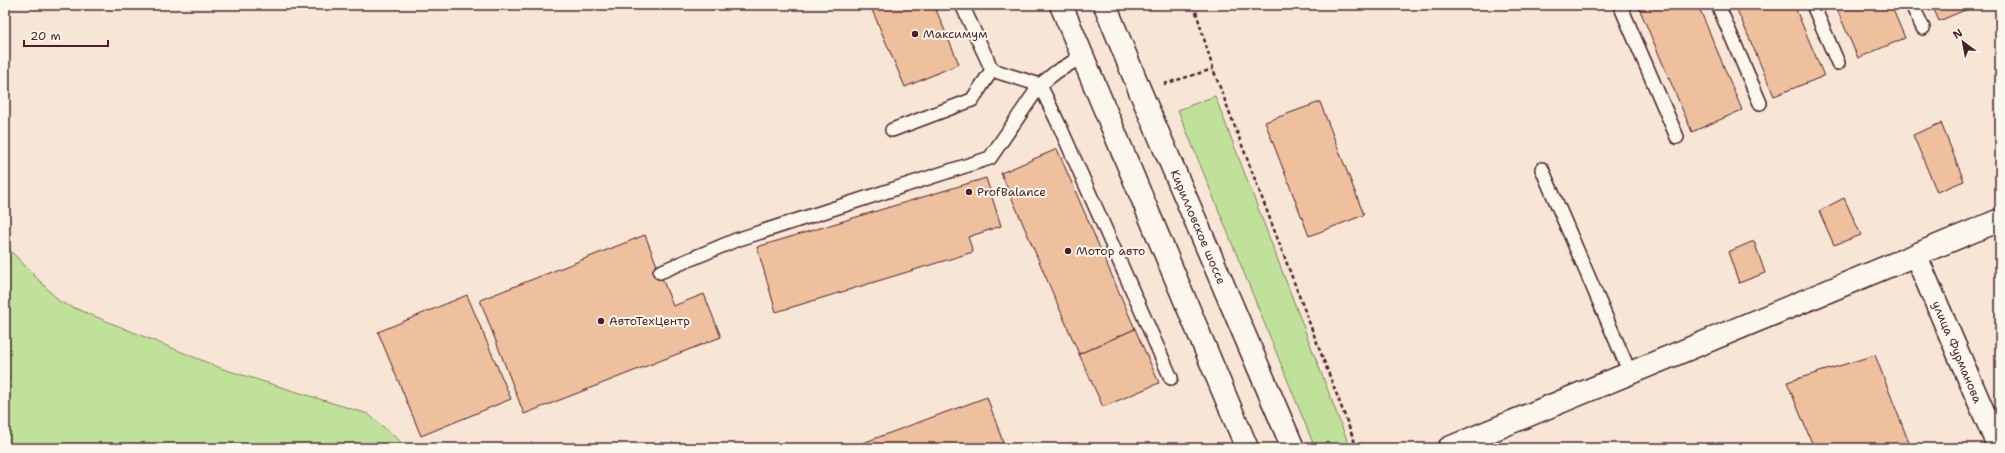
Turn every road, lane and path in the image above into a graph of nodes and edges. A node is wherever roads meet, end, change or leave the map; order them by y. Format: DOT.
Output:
graph roads {
  1 [pos="962,5"];
  2 [pos="1062,5"];
  3 [pos="1105,5"];
  4 [pos="1194,5"];
  5 [pos="1620,5"];
  6 [pos="1718,5"];
  7 [pos="1813,5"];
  8 [pos="1912,5"];
  9 [pos="1923,28"];
  10 [pos="1083,56"];
  11 [pos="1838,63"];
  12 [pos="992,70"];
  13 [pos="1040,85"];
  14 [pos="1760,103"];
  15 [pos="892,130"];
  16 [pos="1678,136"];
  17 [pos="1542,169"];
  18 [pos="2000,220"];
  19 [pos="1916,256"];
  20 [pos="660,272"];
  21 [pos="1630,373"];
  22 [pos="1171,378"];
  23 [pos="1247,448"];
  24 [pos="1293,448"];
  25 [pos="1357,448"];
  26 [pos="1449,448"];
  27 [pos="1998,448"];
  1 -- 12 [label="lane"];
  2 -- 10 [label="main road"];
  3 -- 24 [label="main road, Кирилловское шоссе"];
  4 -- 25 [label="path"];
  5 -- 16 [label="lane"];
  6 -- 14 [label="lane"];
  7 -- 11 [label="lane"];
  8 -- 9 [label="lane"];
  10 -- 13 [label="lane"];
  10 -- 23 [label="main road"];
  12 -- 13 [label="lane"];
  12 -- 15 [label="lane"];
  13 -- 20 [label="lane"];
  13 -- 22 [label="lane"];
  17 -- 21 [label="lane"];
  18 -- 19 [label="main road"];
  19 -- 21 [label="main road"];
  19 -- 27 [label="main road, улица Фурманова"];
  21 -- 26 [label="main road"];
}
